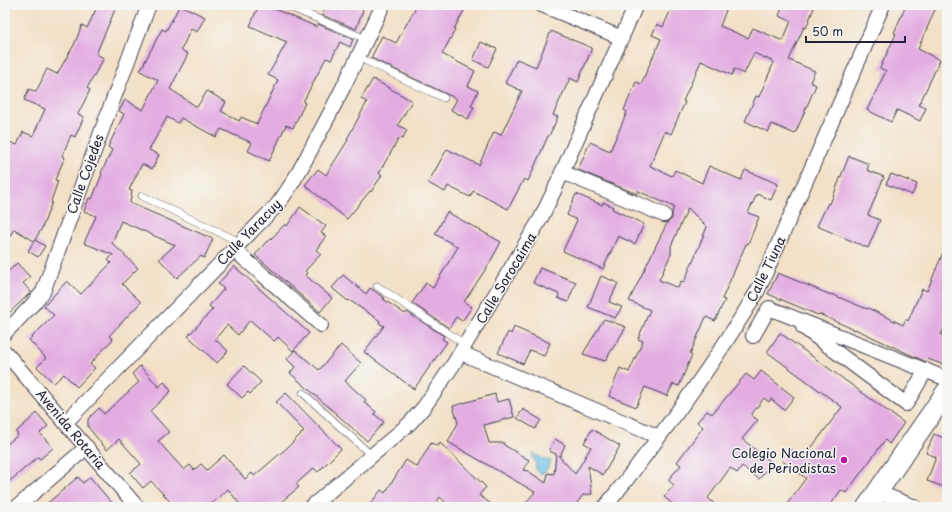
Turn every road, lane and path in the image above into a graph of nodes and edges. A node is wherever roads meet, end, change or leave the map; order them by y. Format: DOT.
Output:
graph roads {
  1 [pos="149,5"];
  2 [pos="285,5"];
  3 [pos="383,5"];
  4 [pos="542,5"];
  5 [pos="636,5"];
  6 [pos="883,5"];
  7 [pos="622,38"];
  8 [pos="366,39"];
  9 [pos="358,57"];
  10 [pos="444,98"];
  11 [pos="562,172"];
  12 [pos="142,196"];
  13 [pos="664,215"];
  14 [pos="237,245"];
  15 [pos="377,286"];
  16 [pos="788,316"];
  17 [pos="321,325"];
  18 [pos="5,333"];
  19 [pos="753,336"];
  20 [pos="463,349"];
  21 [pos="5,352"];
  22 [pos="926,370"];
  23 [pos="947,378"];
  24 [pos="947,391"];
  25 [pos="302,393"];
  26 [pos="66,422"];
  27 [pos="659,437"];
  28 [pos="87,447"];
  29 [pos="372,456"];
  30 [pos="872,500"];
  31 [pos="17,507"];
  32 [pos="137,507"];
  33 [pos="311,507"];
  34 [pos="605,507"];
  35 [pos="915,507"];
  1 -- 18 [label="street, Calle Cojedes"];
  2 -- 8 [label="lane"];
  3 -- 8 [label="street, Calle Yaracuy"];
  4 -- 7 [label="street"];
  5 -- 7 [label="street, Calle Sorocaima"];
  6 -- 27 [label="street, Calle Tiuna"];
  7 -- 11 [label="street, Calle Sorocaima"];
  8 -- 9 [label="street, Calle Yaracuy"];
  9 -- 10 [label="lane"];
  9 -- 14 [label="street, Calle Yaracuy"];
  11 -- 13 [label="street"];
  11 -- 20 [label="street, Calle Sorocaima"];
  12 -- 14 [label="lane"];
  14 -- 17 [label="street"];
  14 -- 26 [label="street, Calle Yaracuy"];
  15 -- 20 [label="lane"];
  16 -- 19 [label="street"];
  16 -- 22 [label="street"];
  16 -- 22 [label="street"];
  20 -- 27 [label="street"];
  20 -- 29 [label="street, Calle Sorocaima"];
  21 -- 26 [label="street, Avenida Rotaria"];
  22 -- 23 [label="street"];
  24 -- 30 [label="street"];
  25 -- 29 [label="lane"];
  26 -- 28 [label="street, Avenida Rotaria"];
  27 -- 34 [label="street, Calle Tiuna"];
  28 -- 31 [label="street"];
  28 -- 32 [label="street, Avenida Rotaria"];
  29 -- 33 [label="street, Calle Sorocaima"];
  30 -- 35 [label="street"];
}
